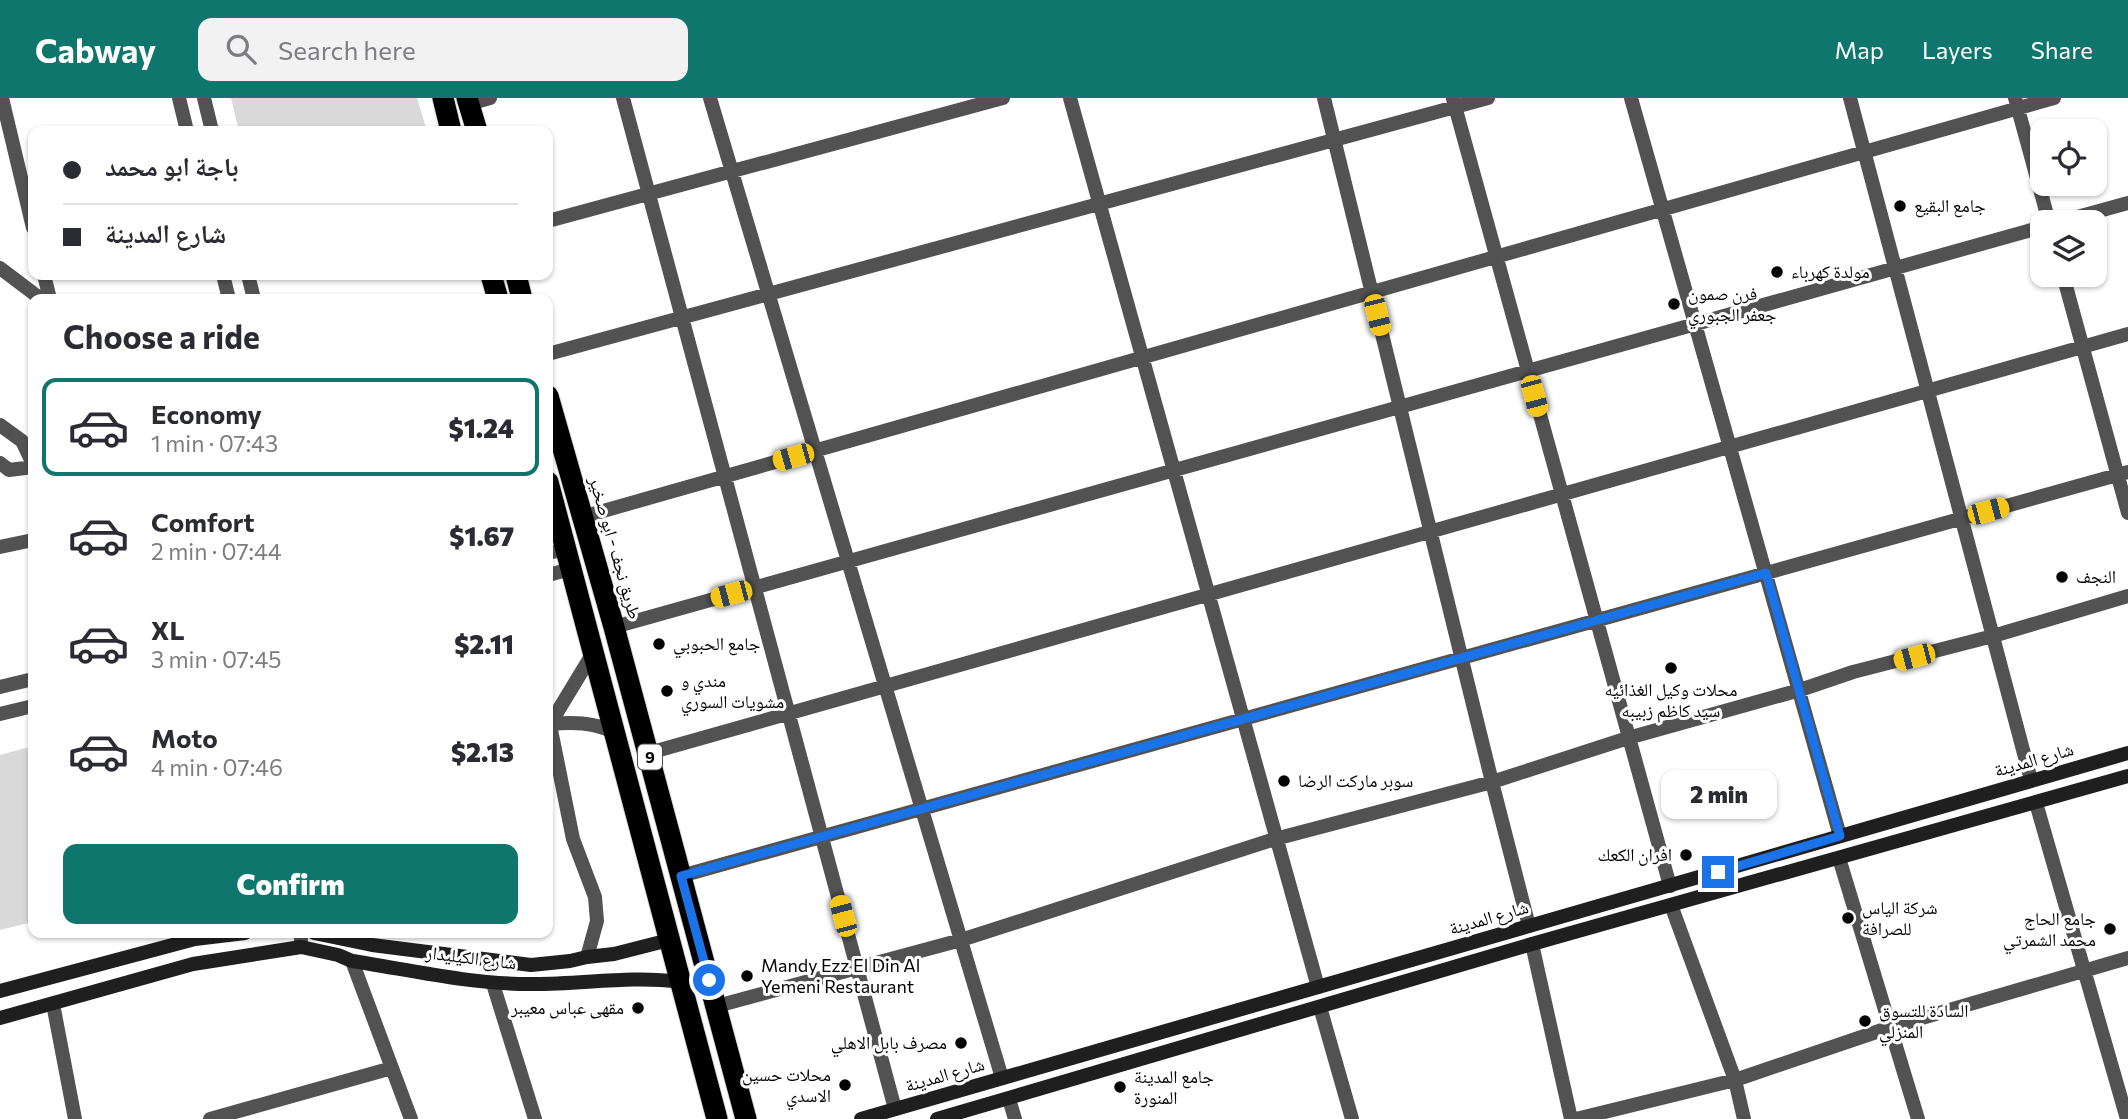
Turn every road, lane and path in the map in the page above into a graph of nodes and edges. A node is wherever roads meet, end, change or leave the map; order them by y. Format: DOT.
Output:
graph roads {
  1 [pos="2,98"];
  2 [pos="179,98"];
  3 [pos="204,98"];
  4 [pos="443,98"];
  5 [pos="490,98"];
  6 [pos="623,98"];
  7 [pos="710,98"];
  8 [pos="1003,98"];
  9 [pos="1070,98"];
  10 [pos="1324,98"];
  11 [pos="1488,98"];
  12 [pos="1631,98"];
  13 [pos="1850,98"];
  14 [pos="2054,98"];
  15 [pos="468,101"];
  16 [pos="1454,102"];
  17 [pos="2016,103"];
  18 [pos="186,126"];
  19 [pos="211,126"];
  20 [pos="451,126"];
  21 [pos="476,126"];
  22 [pos="1335,140"];
  23 [pos="1864,152"];
  24 [pos="732,171"];
  25 [pos="649,194"];
  26 [pos="2128,203"];
  27 [pos="1100,204"];
  28 [pos="28,207"];
  29 [pos="1663,209"];
  30 [pos="2046,210"];
  31 [pos="2103,210"];
  32 [pos="553,220"];
  33 [pos="2030,230"];
  34 [pos="1496,257"];
  35 [pos="0,268"];
  36 [pos="1895,268"];
  37 [pos="2066,287"];
  38 [pos="1372,292"];
  39 [pos="34,294"];
  40 [pos="769,294"];
  41 [pos="682,318"];
  42 [pos="1695,324"];
  43 [pos="2128,334"];
  44 [pos="2083,347"];
  45 [pos="553,353"];
  46 [pos="1142,358"];
  47 [pos="1527,371"];
  48 [pos="1928,391"];
  49 [pos="1400,407"];
  50 [pos="553,414"];
  51 [pos="0,425"];
  52 [pos="1730,447"];
  53 [pos="815,451"];
  54 [pos="28,454"];
  55 [pos="0,463"];
  56 [pos="28,466"];
  57 [pos="1173,470"];
  58 [pos="2123,473"];
  59 [pos="725,477"];
  60 [pos="1561,495"];
  61 [pos="553,509"];
  62 [pos="2128,513"];
  63 [pos="582,517"];
  64 [pos="1962,518"];
  65 [pos="1430,531"];
  66 [pos="28,541"];
  67 [pos="0,548"];
  68 [pos="562,557"];
  69 [pos="848,561"];
  70 [pos="1766,573"];
  71 [pos="755,587"];
  72 [pos="1208,595"];
  73 [pos="2128,596"];
  74 [pos="1596,620"];
  75 [pos="614,627"];
  76 [pos="1993,636"];
  77 [pos="593,653"];
  78 [pos="1461,658"];
  79 [pos="28,680"];
  80 [pos="885,686"];
  81 [pos="0,687"];
  82 [pos="1800,690"];
  83 [pos="28,707"];
  84 [pos="788,713"];
  85 [pos="0,714"];
  86 [pos="553,714"];
  87 [pos="1242,719"];
  88 [pos="553,720"];
  89 [pos="614,732"];
  90 [pos="1628,738"];
  91 [pos="553,740"];
  92 [pos="649,753"];
  93 [pos="2128,753"];
  94 [pos="2128,776"];
  95 [pos="2031,780"];
  96 [pos="1492,782"];
  97 [pos="2036,803"];
  98 [pos="922,808"];
  99 [pos="821,836"];
  100 [pos="1840,836"];
  101 [pos="1275,839"];
  102 [pos="1839,858"];
  103 [pos="681,876"];
  104 [pos="1670,886"];
  105 [pos="1671,905"];
  106 [pos="1529,926"];
  107 [pos="203,938"];
  108 [pos="336,938"];
  109 [pos="301,940"];
  110 [pos="669,940"];
  111 [pos="961,940"];
  112 [pos="1532,944"];
  113 [pos="587,957"];
  114 [pos="2128,958"];
  115 [pos="352,961"];
  116 [pos="857,969"];
  117 [pos="2085,970"];
  118 [pos="680,982"];
  119 [pos="493,984"];
  120 [pos="1318,987"];
  121 [pos="0,991"];
  122 [pos="52,1003"];
  123 [pos="717,1006"];
  124 [pos="1320,1007"];
  125 [pos="0,1018"];
  126 [pos="1891,1027"];
  127 [pos="392,1068"];
  128 [pos="1002,1078"];
  129 [pos="1735,1080"];
  130 [pos="1009,1098"];
  131 [pos="895,1109"];
  132 [pos="75,1119"];
  133 [pos="210,1119"];
  134 [pos="411,1119"];
  135 [pos="535,1119"];
  136 [pos="717,1119"];
  137 [pos="746,1119"];
  138 [pos="861,1119"];
  139 [pos="937,1119"];
  140 [pos="1015,1119"];
  141 [pos="1352,1119"];
  142 [pos="1573,1119"];
  143 [pos="1744,1119"];
  144 [pos="1918,1119"];
  145 [pos="2127,1119"];
  1 -- 28 [label="street"];
  2 -- 18 [label="street"];
  3 -- 19 [label="street"];
  4 -- 20 [label="highway"];
  5 -- 15 [label="street"];
  6 -- 25 [label="street"];
  7 -- 24 [label="street"];
  8 -- 24 [label="street"];
  9 -- 27 [label="street"];
  10 -- 22 [label="street"];
  11 -- 16 [label="street"];
  12 -- 29 [label="street"];
  13 -- 23 [label="street"];
  14 -- 17 [label="street"];
  15 -- 21 [label="highway"];
  16 -- 22 [label="street"];
  16 -- 34 [label="street"];
  17 -- 23 [label="street"];
  17 -- 30 [label="street"];
  22 -- 27 [label="street"];
  22 -- 38 [label="street"];
  23 -- 29 [label="street"];
  23 -- 36 [label="street"];
  24 -- 25 [label="street"];
  24 -- 40 [label="street"];
  25 -- 32 [label="street"];
  25 -- 41 [label="street"];
  26 -- 31 [label="street"];
  27 -- 40 [label="street"];
  27 -- 46 [label="street"];
  29 -- 34 [label="street"];
  29 -- 42 [label="street"];
  33 -- 36 [label="street"];
  34 -- 38 [label="street"];
  34 -- 47 [label="street"];
  35 -- 39 [label="street"];
  36 -- 42 [label="street"];
  36 -- 48 [label="street"];
  37 -- 44 [label="street"];
  38 -- 46 [label="street"];
  38 -- 49 [label="street"];
  40 -- 41 [label="street"];
  40 -- 53 [label="street"];
  41 -- 45 [label="street"];
  41 -- 59 [label="street"];
  42 -- 47 [label="street"];
  42 -- 52 [label="street"];
  43 -- 44 [label="street"];
  44 -- 48 [label="street"];
  44 -- 58 [label="street"];
  46 -- 53 [label="street"];
  46 -- 57 [label="street"];
  47 -- 49 [label="street"];
  47 -- 60 [label="street"];
  48 -- 52 [label="street"];
  48 -- 64 [label="street"];
  49 -- 57 [label="street"];
  49 -- 65 [label="street"];
  50 -- 63 [label="highway, طريق نجف - ابو صخير / 9"];
  51 -- 54 [label="street"];
  52 -- 60 [label="street"];
  52 -- 70 [label="street"];
  53 -- 59 [label="street"];
  53 -- 69 [label="street"];
  55 -- 56 [label="street"];
  57 -- 69 [label="street"];
  57 -- 72 [label="street"];
  58 -- 62 [label="street"];
  58 -- 64 [label="street"];
  59 -- 63 [label="street"];
  59 -- 71 [label="street"];
  60 -- 65 [label="street"];
  60 -- 74 [label="street"];
  61 -- 68 [label="highway, 9"];
  63 -- 75 [label="highway, طريق نجف - ابو صخير / 9"];
  64 -- 70 [label="street"];
  64 -- 76 [label="street"];
  65 -- 72 [label="street"];
  65 -- 78 [label="street"];
  66 -- 67 [label="street"];
  68 -- 77 [label="highway, 9"];
  69 -- 71 [label="street"];
  69 -- 80 [label="street"];
  70 -- 74 [label="street"];
  70 -- 82 [label="street"];
  71 -- 75 [label="street"];
  71 -- 84 [label="street"];
  72 -- 80 [label="street"];
  72 -- 87 [label="street"];
  73 -- 76 [label="street"];
  74 -- 78 [label="street"];
  74 -- 90 [label="street"];
  75 -- 92 [label="highway, طريق نجف - ابو صخير / 9"];
  76 -- 82 [label="street"];
  76 -- 95 [label="street"];
  77 -- 86 [label="street"];
  77 -- 89 [label="highway, 9"];
  78 -- 87 [label="street"];
  78 -- 96 [label="street"];
  79 -- 81 [label="street"];
  80 -- 84 [label="street"];
  80 -- 98 [label="street"];
  82 -- 90 [label="street"];
  82 -- 100 [label="street"];
  83 -- 85 [label="street"];
  84 -- 92 [label="street"];
  84 -- 99 [label="street"];
  87 -- 98 [label="street"];
  87 -- 101 [label="street"];
  88 -- 89 [label="street"];
  89 -- 110 [label="highway, 9"];
  90 -- 96 [label="street"];
  90 -- 104 [label="street"];
  91 -- 113 [label="street"];
  92 -- 103 [label="highway, طريق نجف - ابو صخير / 9"];
  93 -- 95 [label="main road, شارع المدينة"];
  94 -- 97 [label="main road"];
  95 -- 100 [label="main road, شارع المدينة"];
  96 -- 101 [label="street"];
  96 -- 106 [label="street"];
  97 -- 102 [label="main road"];
  97 -- 117 [label="street"];
  98 -- 99 [label="street"];
  98 -- 111 [label="street"];
  99 -- 103 [label="street"];
  99 -- 116 [label="street"];
  100 -- 104 [label="main road, شارع المدينة"];
  101 -- 111 [label="street"];
  101 -- 120 [label="street"];
  102 -- 105 [label="main road"];
  102 -- 126 [label="street"];
  103 -- 123 [label="highway, طريق نجف - ابو صخير / 9"];
  104 -- 106 [label="main road, شارع المدينة"];
  105 -- 112 [label="main road"];
  105 -- 129 [label="street"];
  106 -- 120 [label="main road, شارع المدينة"];
  107 -- 121 [label="main road"];
  108 -- 113 [label="main road, شارع الكيليدار"];
  109 -- 115 [label="main road, شارع الكيليدار"];
  109 -- 122 [label="main road"];
  110 -- 113 [label="main road, شارع الكيليدار"];
  110 -- 118 [label="highway, 9"];
  111 -- 116 [label="street"];
  111 -- 128 [label="street"];
  112 -- 124 [label="main road"];
  112 -- 142 [label="street"];
  114 -- 117 [label="street"];
  115 -- 119 [label="main road, شارع الكيليدار"];
  115 -- 127 [label="street"];
  116 -- 123 [label="street"];
  116 -- 131 [label="street"];
  117 -- 126 [label="street"];
  117 -- 145 [label="street"];
  118 -- 119 [label="main road, شارع الكيليدار"];
  118 -- 136 [label="highway, 9"];
  119 -- 135 [label="street"];
  120 -- 128 [label="main road, شارع المدينة"];
  122 -- 125 [label="main road"];
  122 -- 132 [label="street"];
  123 -- 137 [label="highway, طريق نجف - ابو صخير / 9"];
  124 -- 130 [label="main road"];
  124 -- 141 [label="street"];
  126 -- 129 [label="street"];
  126 -- 144 [label="street"];
  127 -- 133 [label="street"];
  127 -- 134 [label="street"];
  128 -- 131 [label="main road, شارع المدينة"];
  129 -- 142 [label="street"];
  129 -- 143 [label="street"];
  130 -- 139 [label="main road"];
  130 -- 140 [label="street"];
  131 -- 138 [label="main road, شارع المدينة"];
}
